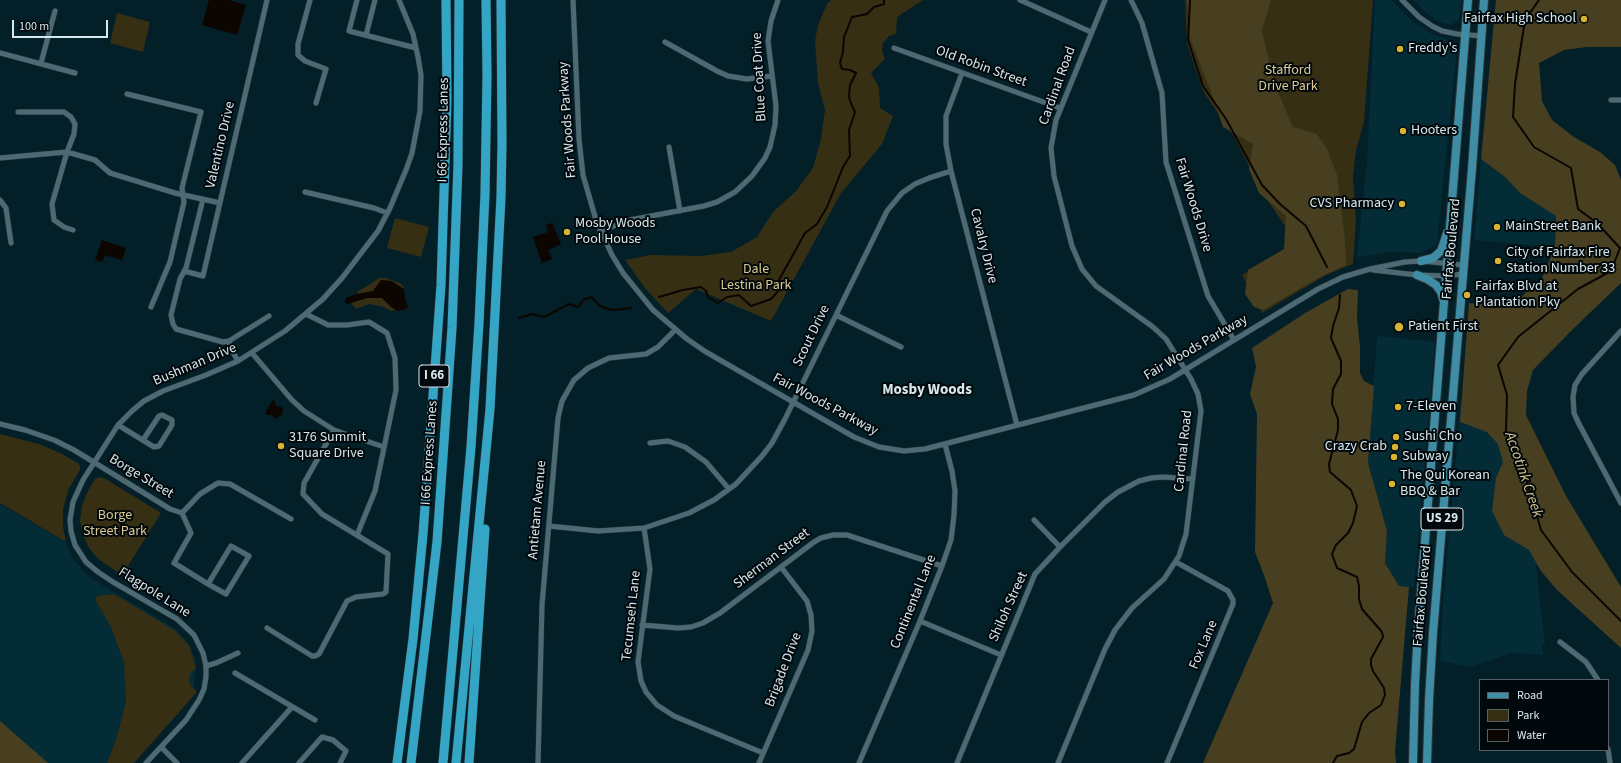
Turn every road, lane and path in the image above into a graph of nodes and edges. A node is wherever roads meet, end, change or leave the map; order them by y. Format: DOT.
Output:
graph roads {
  1 [pos="267,0"];
  2 [pos="310,0"];
  3 [pos="357,0"];
  4 [pos="375,0"];
  5 [pos="399,0"];
  6 [pos="446,0"];
  7 [pos="459,0"];
  8 [pos="486,0"];
  9 [pos="501,0"];
  10 [pos="573,0"];
  11 [pos="778,0"];
  12 [pos="1020,0"];
  13 [pos="1105,0"];
  14 [pos="1131,0"];
  15 [pos="1402,0"];
  16 [pos="1468,0"];
  17 [pos="1484,0"];
  18 [pos="55,11"];
  19 [pos="1091,32"];
  20 [pos="366,35"];
  21 [pos="1465,35"];
  22 [pos="1481,36"];
  23 [pos="665,42"];
  24 [pos="416,48"];
  25 [pos="894,48"];
  26 [pos="0,53"];
  27 [pos="41,63"];
  28 [pos="962,72"];
  29 [pos="75,73"];
  30 [pos="772,76"];
  31 [pos="127,94"];
  32 [pos="1612,100"];
  33 [pos="1621,100"];
  34 [pos="316,103"];
  35 [pos="1060,108"];
  36 [pos="18,112"];
  37 [pos="669,147"];
  38 [pos="67,152"];
  39 [pos="0,158"];
  40 [pos="951,172"];
  41 [pos="305,192"];
  42 [pos="183,194"];
  43 [pos="203,199"];
  44 [pos="0,200"];
  45 [pos="220,203"];
  46 [pos="680,211"];
  47 [pos="387,213"];
  48 [pos="1452,217"];
  49 [pos="73,230"];
  50 [pos="600,231"];
  51 [pos="11,243"];
  52 [pos="1421,261"];
  53 [pos="1448,264"];
  54 [pos="1463,265"];
  55 [pos="1370,269"];
  56 [pos="184,271"];
  57 [pos="1462,274"];
  58 [pos="1417,275"];
  59 [pos="1446,276"];
  60 [pos="150,307"];
  61 [pos="1444,307"];
  62 [pos="306,314"];
  63 [pos="836,315"];
  64 [pos="269,316"];
  65 [pos="675,330"];
  66 [pos="1621,331"];
  67 [pos="1234,340"];
  68 [pos="230,341"];
  69 [pos="901,347"];
  70 [pos="252,353"];
  71 [pos="238,361"];
  72 [pos="1186,370"];
  73 [pos="793,402"];
  74 [pos="490,409"];
  75 [pos="0,424"];
  76 [pos="118,425"];
  77 [pos="1017,425"];
  78 [pos="334,430"];
  79 [pos="143,440"];
  80 [pos="650,444"];
  81 [pos="945,444"];
  82 [pos="384,447"];
  83 [pos="94,463"];
  84 [pos="1193,479"];
  85 [pos="729,489"];
  86 [pos="1621,503"];
  87 [pos="182,512"];
  88 [pos="291,519"];
  89 [pos="1034,520"];
  90 [pos="549,526"];
  91 [pos="644,528"];
  92 [pos="357,535"];
  93 [pos="1060,547"];
  94 [pos="1176,562"];
  95 [pos="942,566"];
  96 [pos="781,567"];
  97 [pos="208,584"];
  98 [pos="920,621"];
  99 [pos="642,625"];
  100 [pos="267,628"];
  101 [pos="1560,642"];
  102 [pos="238,653"];
  103 [pos="1001,655"];
  104 [pos="206,666"];
  105 [pos="235,673"];
  106 [pos="1597,679"];
  107 [pos="292,707"];
  108 [pos="315,720"];
  109 [pos="417,720"];
  110 [pos="161,746"];
  111 [pos="1608,751"];
  112 [pos="763,753"];
  113 [pos="302,762"];
  114 [pos="146,763"];
  115 [pos="177,763"];
  116 [pos="242,763"];
  117 [pos="340,763"];
  118 [pos="396,763"];
  119 [pos="411,763"];
  120 [pos="416,763"];
  121 [pos="443,763"];
  122 [pos="456,763"];
  123 [pos="469,763"];
  124 [pos="538,763"];
  125 [pos="759,763"];
  126 [pos="859,763"];
  127 [pos="957,763"];
  128 [pos="1058,763"];
  129 [pos="1167,763"];
  130 [pos="1413,763"];
  131 [pos="1427,763"];
  132 [pos="1610,763"];
  1 -- 45 [label="street, Valentino Drive"];
  2 -- 34 [label="street"];
  3 -- 20 [label="street"];
  4 -- 20 [label="street"];
  5 -- 24 [label="street, Bushman Drive"];
  6 -- 118 [label="highway, I 66"];
  7 -- 109 [label="highway, I 66 Express Lanes"];
  8 -- 121 [label="highway"];
  9 -- 74 [label="highway"];
  10 -- 50 [label="street, Fair Woods Parkway"];
  11 -- 30 [label="street, Blue Coat Drive"];
  12 -- 19 [label="street"];
  13 -- 19 [label="street, Cardinal Road"];
  14 -- 67 [label="street, Fair Woods Drive"];
  15 -- 21 [label="street"];
  16 -- 21 [label="main road, Fairfax Boulevard / US 29"];
  17 -- 22 [label="main road, Fairfax Boulevard / US 29"];
  18 -- 27 [label="street"];
  19 -- 35 [label="street, Cardinal Road"];
  20 -- 24 [label="street"];
  21 -- 22 [label="street"];
  21 -- 48 [label="main road, Fairfax Boulevard / US 29"];
  22 -- 54 [label="main road, Fairfax Boulevard / US 29"];
  23 -- 30 [label="street"];
  24 -- 47 [label="street, Bushman Drive"];
  25 -- 28 [label="street, Old Robin Street"];
  26 -- 27 [label="street"];
  27 -- 29 [label="street"];
  28 -- 35 [label="street, Old Robin Street"];
  28 -- 40 [label="street, Cavalry Drive"];
  30 -- 46 [label="street, Blue Coat Drive"];
  31 -- 42 [label="street"];
  32 -- 33 [label="street"];
  35 -- 72 [label="street, Cardinal Road"];
  36 -- 38 [label="street"];
  37 -- 46 [label="street"];
  38 -- 39 [label="street"];
  38 -- 42 [label="street"];
  38 -- 49 [label="street"];
  40 -- 63 [label="street, Scout Drive"];
  40 -- 77 [label="street, Cavalry Drive"];
  41 -- 47 [label="street"];
  42 -- 43 [label="street"];
  42 -- 60 [label="street"];
  43 -- 45 [label="street"];
  43 -- 56 [label="street, Valentino Drive"];
  44 -- 51 [label="street"];
  45 -- 56 [label="street, Valentino Drive"];
  46 -- 50 [label="street, Blue Coat Drive"];
  47 -- 62 [label="street, Bushman Drive"];
  48 -- 52 [label="main road"];
  48 -- 53 [label="main road, Fairfax Boulevard / US 29"];
  50 -- 65 [label="street, Fair Woods Parkway"];
  52 -- 53 [label="street, Fair Woods Parkway"];
  52 -- 55 [label="street, Fair Woods Parkway"];
  53 -- 54 [label="street, Fair Woods Parkway"];
  53 -- 59 [label="main road, Fairfax Boulevard / US 29"];
  54 -- 57 [label="main road, Fairfax Boulevard / US 29"];
  55 -- 58 [label="street, Fair Woods Parkway"];
  55 -- 67 [label="street, Fair Woods Parkway"];
  56 -- 68 [label="street, Valentino Drive"];
  57 -- 59 [label="street, Fair Woods Parkway"];
  57 -- 131 [label="main road, Fairfax Boulevard / US 29"];
  58 -- 59 [label="street, Fair Woods Parkway"];
  58 -- 61 [label="main road"];
  59 -- 61 [label="main road, Fairfax Boulevard / US 29"];
  61 -- 130 [label="main road, Fairfax Boulevard / US 29"];
  62 -- 70 [label="street, Bushman Drive"];
  62 -- 82 [label="street"];
  63 -- 69 [label="street"];
  63 -- 73 [label="street, Scout Drive"];
  64 -- 68 [label="street"];
  65 -- 73 [label="street, Fair Woods Parkway"];
  65 -- 90 [label="street, Antietam Avenue"];
  66 -- 86 [label="street"];
  67 -- 72 [label="street, Fair Woods Parkway"];
  68 -- 71 [label="street"];
  70 -- 71 [label="street, Bushman Drive"];
  70 -- 78 [label="street"];
  71 -- 76 [label="street, Bushman Drive"];
  72 -- 77 [label="street, Fair Woods Parkway"];
  72 -- 84 [label="street, Cardinal Road"];
  73 -- 81 [label="street, Fair Woods Parkway"];
  73 -- 85 [label="street, Scout Drive"];
  74 -- 122 [label="highway"];
  74 -- 123 [label="highway"];
  75 -- 83 [label="street, Borge Street"];
  76 -- 79 [label="street"];
  76 -- 83 [label="street, Bushman Drive"];
  77 -- 81 [label="street, Fair Woods Parkway"];
  78 -- 82 [label="street"];
  78 -- 92 [label="street"];
  79 -- 79 [label="street"];
  80 -- 85 [label="street"];
  81 -- 95 [label="street, Continental Lane"];
  82 -- 92 [label="street"];
  83 -- 87 [label="street, Borge Street"];
  83 -- 104 [label="street, Flagpole Lane"];
  84 -- 93 [label="street, Shiloh Street"];
  84 -- 94 [label="street, Cardinal Road"];
  85 -- 91 [label="street, Scout Drive"];
  87 -- 88 [label="street"];
  87 -- 97 [label="street, Borge Street"];
  89 -- 93 [label="street"];
  90 -- 91 [label="street, Scout Drive"];
  90 -- 124 [label="street, Antietam Avenue"];
  91 -- 99 [label="street, Tecumseh Lane"];
  92 -- 100 [label="street"];
  93 -- 103 [label="street, Shiloh Street"];
  94 -- 128 [label="street, Cardinal Road"];
  94 -- 129 [label="street, Fox Lane"];
  95 -- 96 [label="street, Sherman Street"];
  95 -- 98 [label="street, Continental Lane"];
  96 -- 99 [label="street, Sherman Street"];
  96 -- 112 [label="street, Brigade Drive"];
  97 -- 97 [label="street, Borge Street"];
  98 -- 103 [label="street"];
  98 -- 126 [label="street, Continental Lane"];
  99 -- 112 [label="street, Tecumseh Lane"];
  101 -- 106 [label="street"];
  102 -- 104 [label="street"];
  103 -- 127 [label="street, Shiloh Street"];
  104 -- 110 [label="street, Flagpole Lane"];
  105 -- 107 [label="street"];
  107 -- 108 [label="street"];
  107 -- 116 [label="street"];
  109 -- 119 [label="highway, I 66 Express Lanes"];
  109 -- 120 [label="highway"];
  110 -- 114 [label="street, Flagpole Lane"];
  110 -- 115 [label="street"];
  111 -- 132 [label="street"];
  112 -- 125 [label="street, Brigade Drive"];
  113 -- 117 [label="street"];
}
